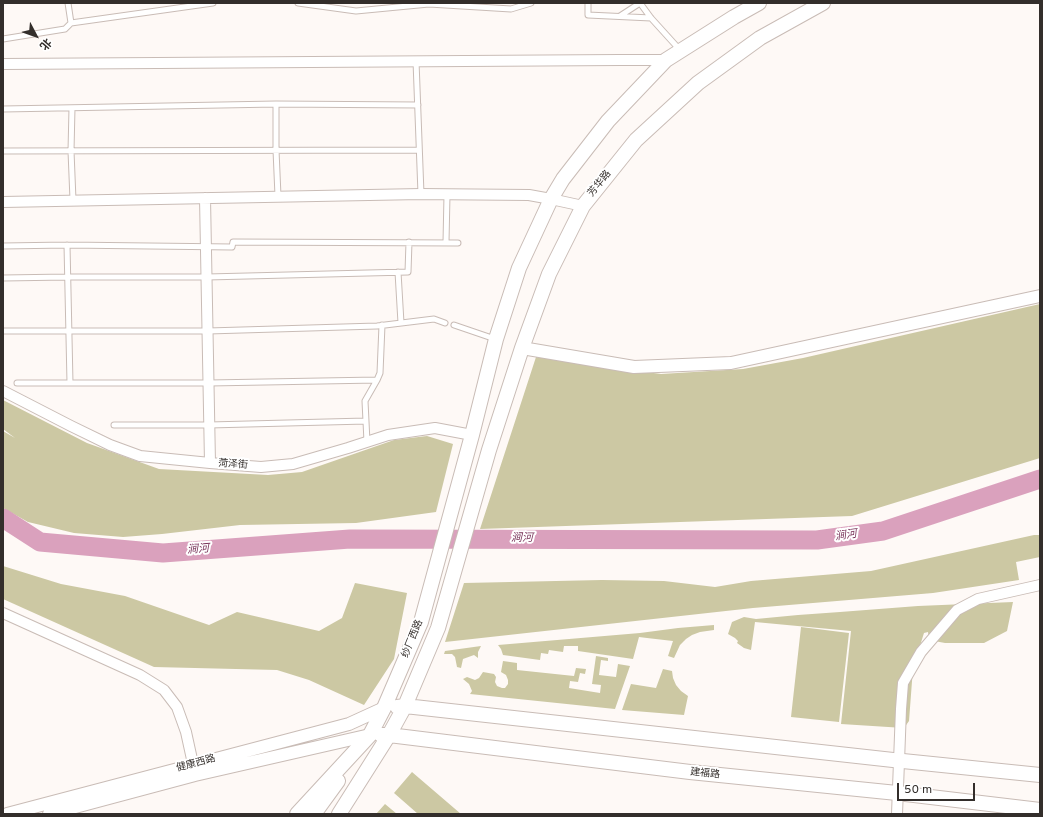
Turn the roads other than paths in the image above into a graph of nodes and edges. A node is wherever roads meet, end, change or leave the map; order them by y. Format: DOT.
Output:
graph roads {
  1 [pos="68,3"];
  2 [pos="213,3"];
  3 [pos="298,3"];
  4 [pos="531,3"];
  5 [pos="588,3"];
  6 [pos="640,3"];
  7 [pos="759,3"];
  8 [pos="823,3"];
  9 [pos="429,4"];
  10 [pos="619,17"];
  11 [pos="651,18"];
  12 [pos="71,23"];
  13 [pos="3,39"];
  14 [pos="680,50"];
  15 [pos="666,60"];
  16 [pos="416,61"];
  17 [pos="3,64"];
  18 [pos="276,104"];
  19 [pos="418,105"];
  20 [pos="72,108"];
  21 [pos="3,109"];
  22 [pos="276,150"];
  23 [pos="419,150"];
  24 [pos="3,151"];
  25 [pos="71,151"];
  26 [pos="421,194"];
  27 [pos="447,194"];
  28 [pos="278,196"];
  29 [pos="205,198"];
  30 [pos="551,199"];
  31 [pos="73,200"];
  32 [pos="3,202"];
  33 [pos="583,206"];
  34 [pos="409,242"];
  35 [pos="446,242"];
  36 [pos="458,243"];
  37 [pos="67,245"];
  38 [pos="3,246"];
  39 [pos="206,246"];
  40 [pos="398,272"];
  41 [pos="67,277"];
  42 [pos="207,277"];
  43 [pos="3,278"];
  44 [pos="1040,296"];
  45 [pos="401,323"];
  46 [pos="445,323"];
  47 [pos="382,325"];
  48 [pos="454,325"];
  49 [pos="3,331"];
  50 [pos="69,331"];
  51 [pos="208,331"];
  52 [pos="496,339"];
  53 [pos="522,348"];
  54 [pos="377,380"];
  55 [pos="18,383"];
  56 [pos="70,383"];
  57 [pos="209,383"];
  58 [pos="3,391"];
  59 [pos="366,421"];
  60 [pos="114,425"];
  61 [pos="209,426"];
  62 [pos="471,439"];
  63 [pos="367,442"];
  64 [pos="488,450"];
  65 [pos="210,463"];
  66 [pos="1040,586"];
  67 [pos="3,613"];
  68 [pos="404,706"];
  69 [pos="384,708"];
  70 [pos="370,735"];
  71 [pos="389,735"];
  72 [pos="899,760"];
  73 [pos="194,770"];
  74 [pos="1040,774"];
  75 [pos="897,793"];
  76 [pos="1040,810"];
  77 [pos="7,814"];
  78 [pos="49,814"];
  79 [pos="297,814"];
  80 [pos="314,814"];
  81 [pos="339,814"];
  82 [pos="897,814"];
  1 -- 12 [label="lane"];
  2 -- 12 [label="lane"];
  3 -- 9 [label="lane"];
  4 -- 9 [label="lane"];
  5 -- 10 [label="lane"];
  6 -- 10 [label="lane"];
  6 -- 11 [label="lane"];
  7 -- 14 [label="main road"];
  8 -- 33 [label="main road, 芳华路"];
  10 -- 11 [label="lane"];
  11 -- 14 [label="lane"];
  12 -- 13 [label="lane"];
  14 -- 15 [label="main road"];
  15 -- 16 [label="street"];
  15 -- 30 [label="main road"];
  16 -- 17 [label="street"];
  16 -- 19 [label="lane"];
  18 -- 19 [label="lane"];
  18 -- 20 [label="lane"];
  18 -- 22 [label="lane"];
  19 -- 23 [label="lane"];
  20 -- 21 [label="lane"];
  20 -- 25 [label="lane"];
  22 -- 23 [label="lane"];
  22 -- 25 [label="lane"];
  22 -- 28 [label="lane"];
  23 -- 26 [label="lane"];
  24 -- 25 [label="lane"];
  25 -- 31 [label="lane"];
  26 -- 27 [label="street"];
  26 -- 28 [label="street"];
  27 -- 30 [label="street"];
  27 -- 35 [label="lane"];
  28 -- 29 [label="street"];
  29 -- 31 [label="street"];
  29 -- 39 [label="street"];
  30 -- 33 [label="street"];
  30 -- 52 [label="main road"];
  31 -- 32 [label="street"];
  33 -- 53 [label="main road, 芳华路"];
  34 -- 35 [label="lane"];
  34 -- 39 [label="lane"];
  34 -- 40 [label="lane"];
  35 -- 36 [label="lane"];
  37 -- 38 [label="lane"];
  37 -- 39 [label="lane"];
  37 -- 41 [label="lane"];
  39 -- 42 [label="street"];
  40 -- 42 [label="lane"];
  40 -- 45 [label="lane"];
  41 -- 42 [label="lane"];
  41 -- 43 [label="lane"];
  41 -- 50 [label="lane"];
  42 -- 51 [label="street"];
  44 -- 53 [label="street"];
  45 -- 46 [label="lane"];
  45 -- 47 [label="lane"];
  47 -- 51 [label="lane"];
  47 -- 54 [label="lane"];
  48 -- 52 [label="lane"];
  49 -- 50 [label="lane"];
  50 -- 51 [label="lane"];
  50 -- 56 [label="lane"];
  51 -- 57 [label="street"];
  52 -- 62 [label="main road"];
  53 -- 64 [label="main road, 芳华路"];
  54 -- 57 [label="lane"];
  54 -- 59 [label="lane"];
  55 -- 56 [label="lane"];
  56 -- 57 [label="lane"];
  57 -- 61 [label="street"];
  58 -- 65 [label="street, 菏泽街"];
  59 -- 61 [label="lane"];
  59 -- 63 [label="lane"];
  60 -- 61 [label="lane"];
  61 -- 65 [label="street"];
  62 -- 63 [label="street, 菏泽街"];
  62 -- 69 [label="main road, 纱厂西路"];
  63 -- 65 [label="street, 菏泽街"];
  64 -- 68 [label="main road, 纱厂西路"];
  66 -- 72 [label="street"];
  67 -- 73 [label="street"];
  68 -- 69 [label="main road"];
  68 -- 71 [label="main road, 纱厂西路"];
  68 -- 72 [label="main road"];
  69 -- 70 [label="main road, 纱厂西路"];
  69 -- 73 [label="street, 健康西路"];
  70 -- 71 [label="main road, 建福路"];
  70 -- 73 [label="street, 健康西路"];
  70 -- 79 [label="main road, 纱厂西路"];
  70 -- 80 [label="main road"];
  71 -- 75 [label="main road, 建福路"];
  71 -- 81 [label="main road, 纱厂西路"];
  72 -- 74 [label="main road"];
  72 -- 75 [label="street"];
  73 -- 77 [label="street, 健康西路"];
  73 -- 78 [label="street, 健康西路"];
  75 -- 76 [label="main road, 建福路"];
  75 -- 82 [label="street"];
}
